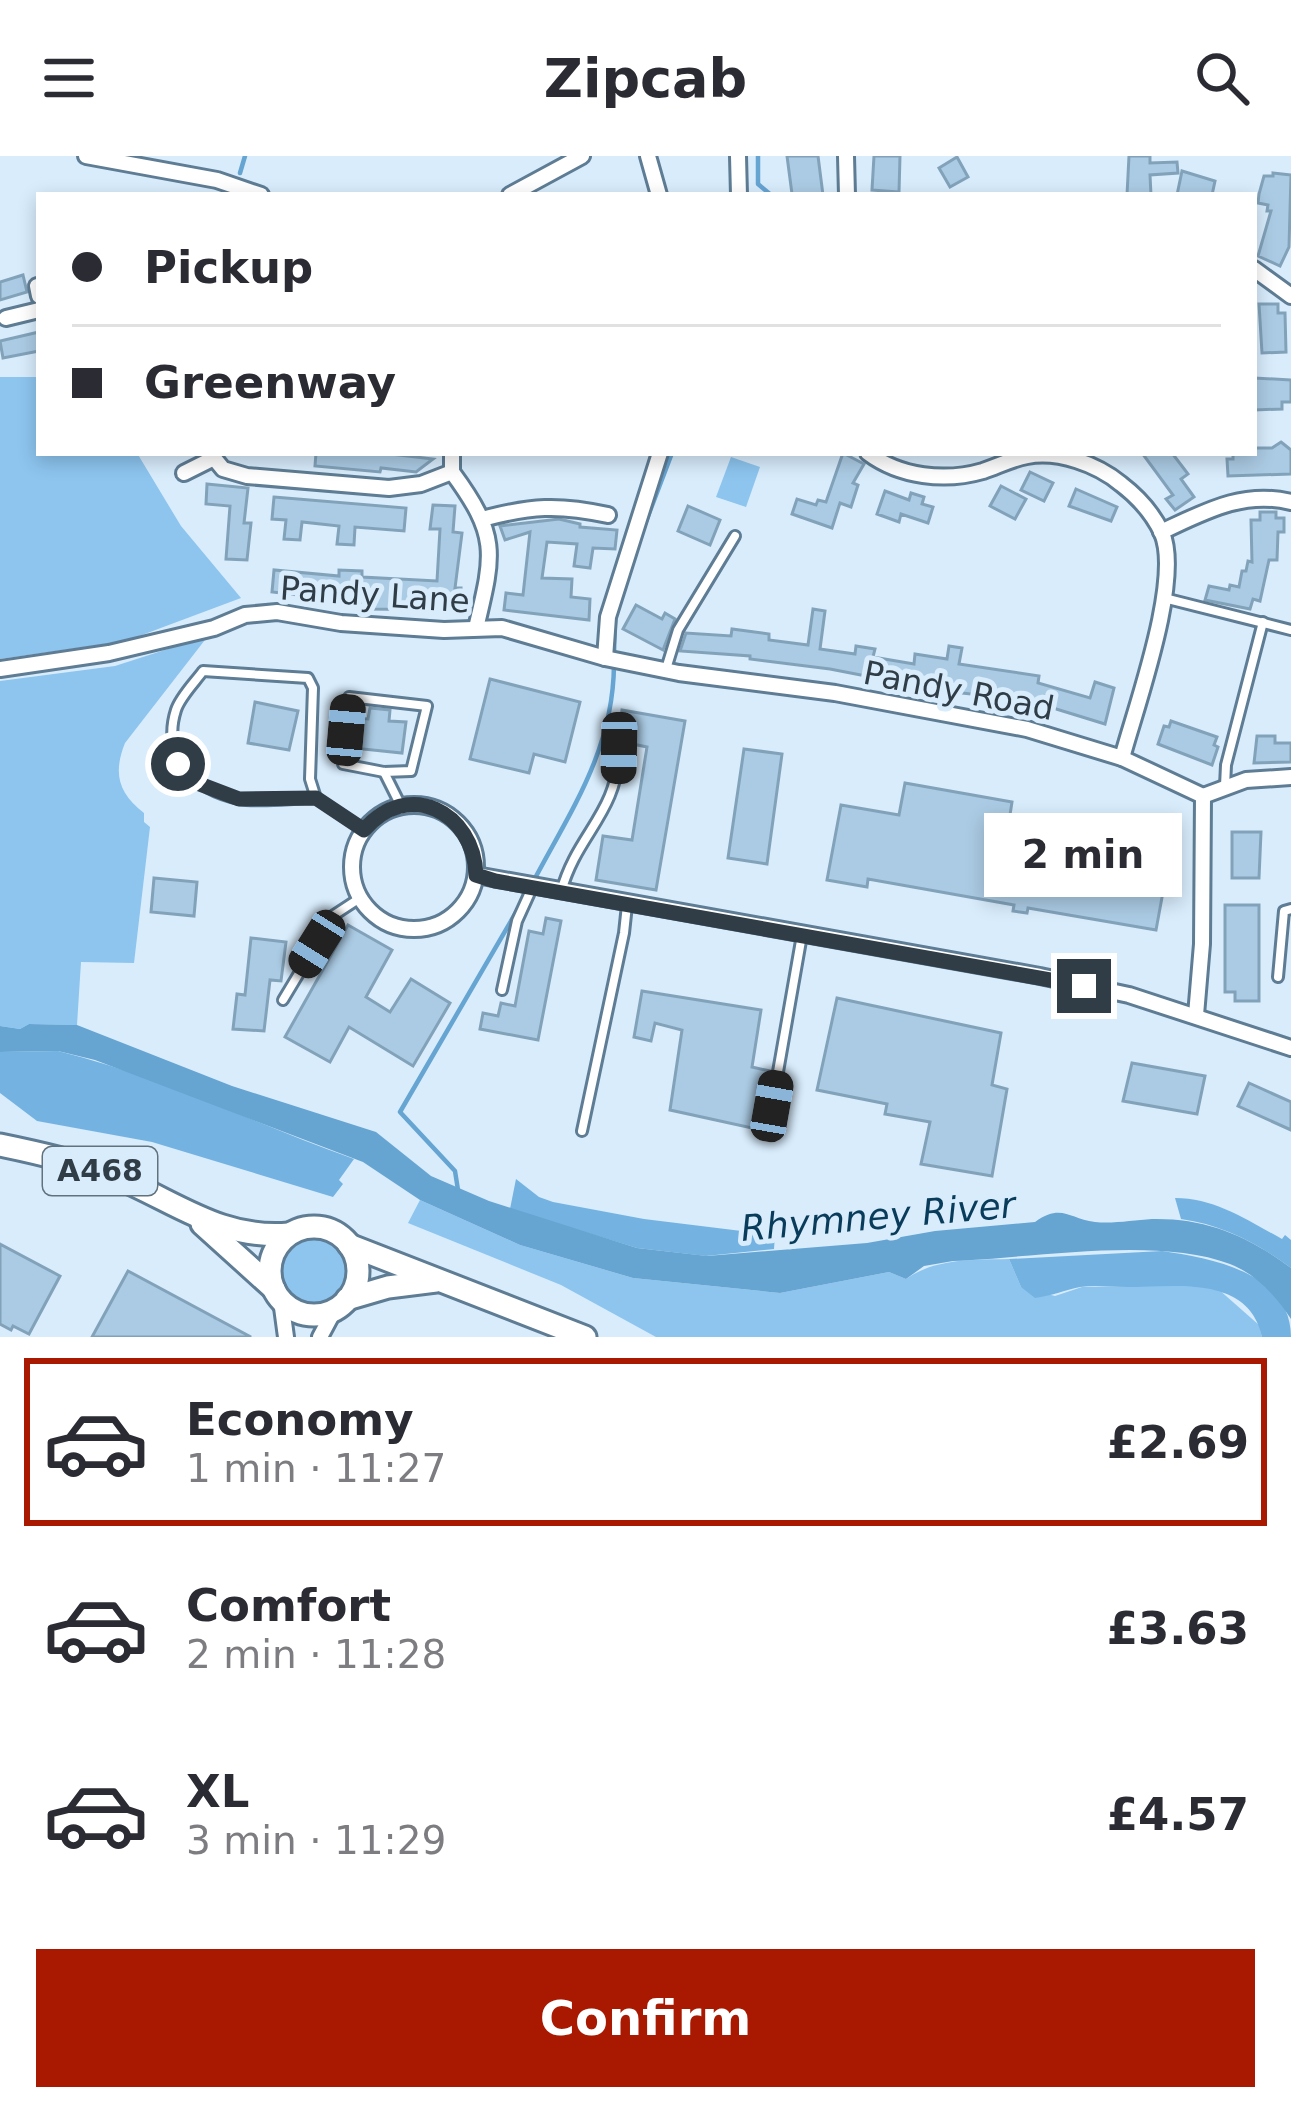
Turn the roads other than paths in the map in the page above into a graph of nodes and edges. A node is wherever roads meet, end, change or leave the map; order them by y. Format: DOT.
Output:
graph roads {
  1 [pos="86,156"];
  2 [pos="582,156"];
  3 [pos="648,156"];
  4 [pos="738,156"];
  5 [pos="846,156"];
  6 [pos="252,192"];
  7 [pos="516,192"];
  8 [pos="658,192"];
  9 [pos="739,192"];
  10 [pos="847,192"];
  11 [pos="1257,271"];
  12 [pos="1289,292"];
  13 [pos="36,311"];
  14 [pos="6,318"];
  15 [pos="211,456"];
  16 [pos="452,456"];
  17 [pos="659,456"];
  18 [pos="873,456"];
  19 [pos="1027,456"];
  20 [pos="1046,456"];
  21 [pos="1107,456"];
  22 [pos="1100,470"];
  23 [pos="452,472"];
  24 [pos="184,473"];
  25 [pos="1291,502"];
  26 [pos="608,515"];
  27 [pos="482,519"];
  28 [pos="1162,532"];
  29 [pos="735,536"];
  30 [pos="1164,598"];
  31 [pos="1263,622"];
  32 [pos="476,628"];
  33 [pos="1291,630"];
  34 [pos="604,658"];
  35 [pos="0,668"];
  36 [pos="666,670"];
  37 [pos="619,748"];
  38 [pos="1122,758"];
  39 [pos="384,772"];
  40 [pos="1291,777"];
  41 [pos="1225,785"];
  42 [pos="1203,796"];
  43 [pos="316,798"];
  44 [pos="401,806"];
  45 [pos="364,830"];
  46 [pos="476,875"];
  47 [pos="532,888"];
  48 [pos="561,893"];
  49 [pos="360,898"];
  50 [pos="626,904"];
  51 [pos="1291,909"];
  52 [pos="802,935"];
  53 [pos="1278,977"];
  54 [pos="502,990"];
  55 [pos="283,1000"];
  56 [pos="1196,1015"];
  57 [pos="1291,1048"];
  58 [pos="772,1106"];
  59 [pos="582,1131"];
  60 [pos="0,1145"];
  61 [pos="193,1216"];
  62 [pos="289,1234"];
  63 [pos="349,1244"];
  64 [pos="443,1280"];
  65 [pos="277,1295"];
  66 [pos="341,1304"];
  67 [pos="286,1337"];
  68 [pos="320,1337"];
  69 [pos="585,1337"];
  1 -- 6 [label="street"];
  2 -- 7 [label="street"];
  3 -- 8 [label="street"];
  4 -- 9 [label="street"];
  5 -- 10 [label="street"];
  11 -- 12 [label="street"];
  13 -- 14 [label="street"];
  15 -- 23 [label="street"];
  15 -- 24 [label="street"];
  16 -- 23 [label="street"];
  17 -- 34 [label="street"];
  18 -- 19 [label="street"];
  20 -- 22 [label="street"];
  21 -- 22 [label="street"];
  22 -- 28 [label="street"];
  23 -- 27 [label="street"];
  25 -- 28 [label="street"];
  26 -- 27 [label="street"];
  27 -- 32 [label="street"];
  28 -- 30 [label="street"];
  29 -- 36 [label="lane"];
  30 -- 31 [label="lane"];
  30 -- 38 [label="street"];
  31 -- 33 [label="lane"];
  31 -- 41 [label="lane"];
  32 -- 34 [label="street, Pandy Lane"];
  32 -- 35 [label="street, Pandy Lane"];
  34 -- 36 [label="street, Pandy Road"];
  36 -- 38 [label="street, Pandy Road"];
  37 -- 48 [label="lane"];
  38 -- 42 [label="street, Pandy Road"];
  39 -- 39 [label="lane"];
  39 -- 44 [label="lane"];
  40 -- 41 [label="street"];
  41 -- 42 [label="street"];
  42 -- 56 [label="street"];
  43 -- 43 [label="lane"];
  43 -- 45 [label="lane"];
  44 -- 45 [label="street"];
  44 -- 46 [label="street"];
  45 -- 49 [label="street"];
  46 -- 47 [label="street"];
  46 -- 49 [label="street"];
  47 -- 48 [label="street"];
  47 -- 54 [label="lane"];
  48 -- 50 [label="street"];
  49 -- 55 [label="lane"];
  50 -- 52 [label="street"];
  50 -- 59 [label="lane"];
  51 -- 53 [label="lane"];
  52 -- 56 [label="street"];
  52 -- 58 [label="lane"];
  56 -- 57 [label="street"];
  60 -- 61 [label="main road, A468"];
  61 -- 62 [label="main road, A468"];
  61 -- 65 [label="main road, A468"];
  62 -- 63 [label="main road"];
  62 -- 65 [label="main road"];
  63 -- 64 [label="main road"];
  63 -- 66 [label="main road"];
  64 -- 66 [label="main road"];
  64 -- 69 [label="main road"];
  65 -- 66 [label="main road"];
  65 -- 67 [label="street"];
  66 -- 68 [label="street"];
}
